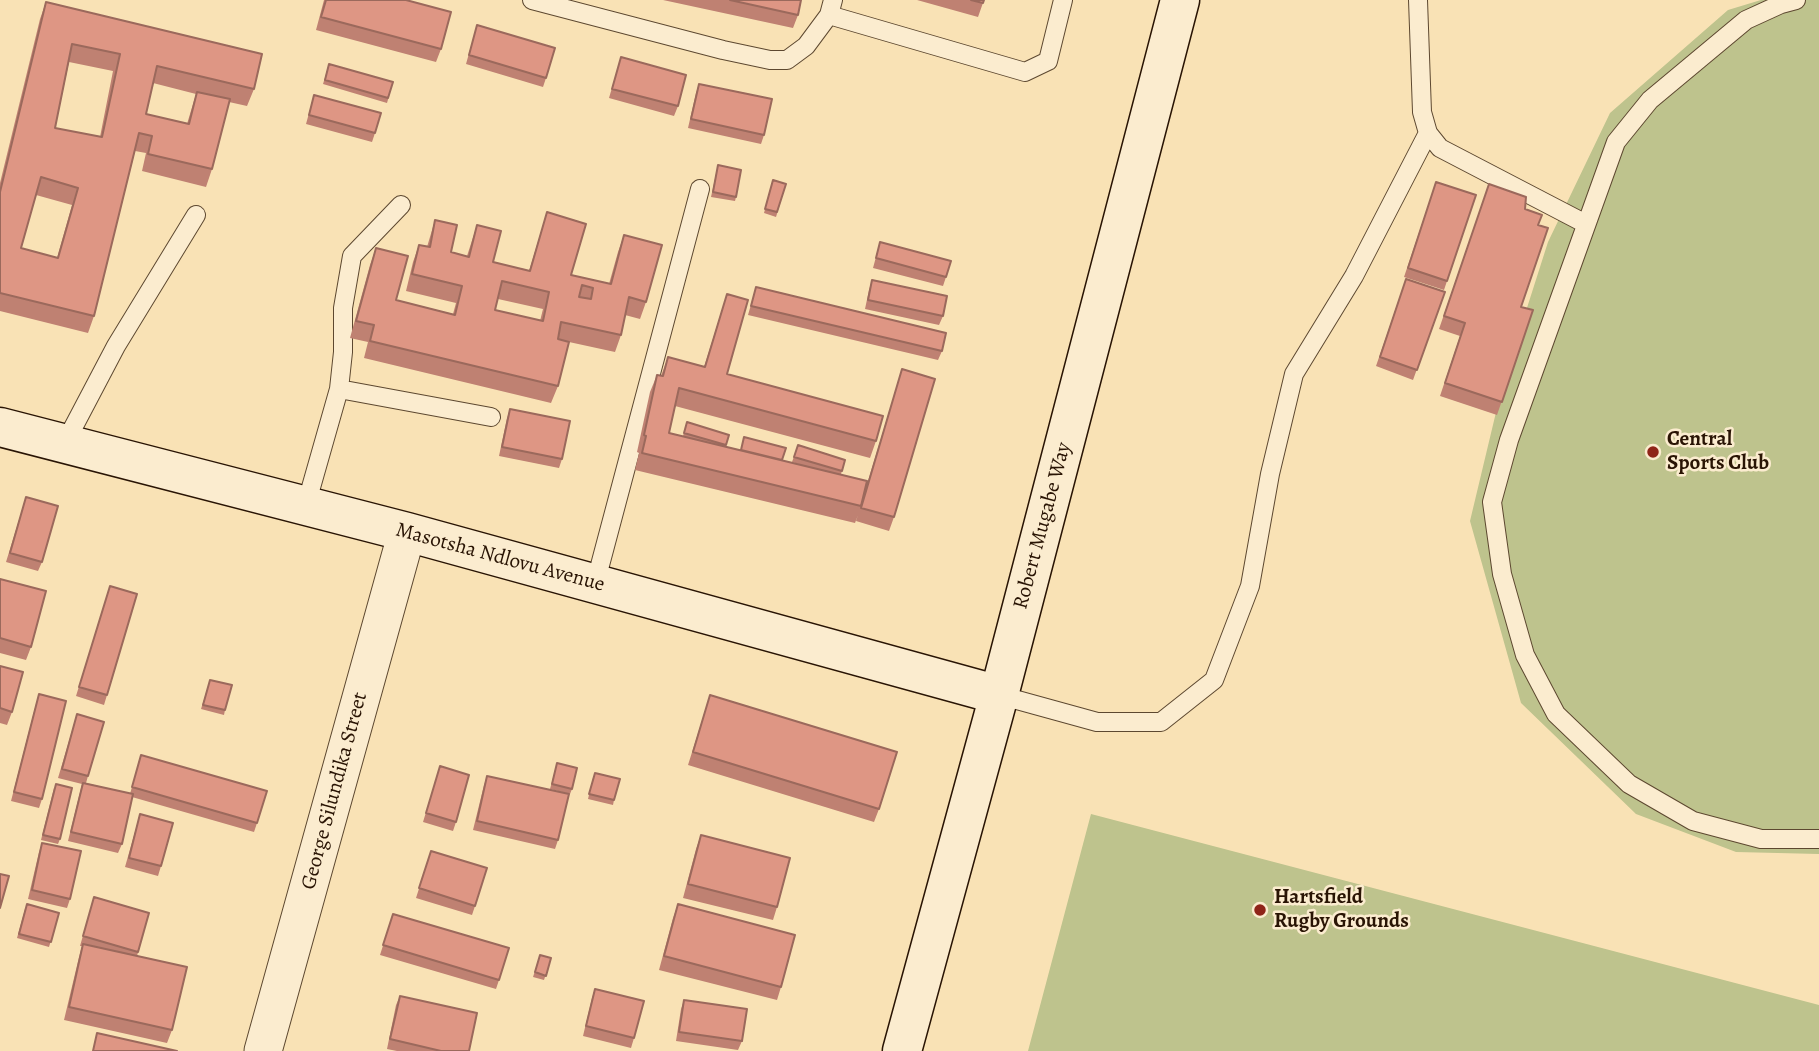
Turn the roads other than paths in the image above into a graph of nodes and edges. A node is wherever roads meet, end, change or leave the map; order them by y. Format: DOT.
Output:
graph roads {
  1 [pos="532,0"];
  2 [pos="1063,0"];
  3 [pos="1180,0"];
  4 [pos="1418,0"];
  5 [pos="1796,0"];
  6 [pos="831,8"];
  7 [pos="1428,133"];
  8 [pos="700,189"];
  9 [pos="401,205"];
  10 [pos="196,215"];
  11 [pos="1586,224"];
  12 [pos="339,389"];
  13 [pos="491,417"];
  14 [pos="0,427"];
  15 [pos="65,443"];
  16 [pos="306,505"];
  17 [pos="407,532"];
  18 [pos="595,584"];
  19 [pos="999,695"];
  20 [pos="1819,839"];
  21 [pos="263,1051"];
  22 [pos="902,1051"];
  1 -- 6 [label="lane"];
  2 -- 6 [label="lane"];
  3 -- 19 [label="main road, Robert Mugabe Way"];
  4 -- 7 [label="lane"];
  5 -- 11 [label="lane"];
  7 -- 11 [label="lane"];
  7 -- 19 [label="lane"];
  8 -- 18 [label="lane"];
  9 -- 12 [label="lane"];
  10 -- 15 [label="lane"];
  11 -- 20 [label="lane"];
  12 -- 13 [label="lane"];
  12 -- 16 [label="lane"];
  14 -- 15 [label="main road, Masotsha Ndlovu Avenue"];
  15 -- 16 [label="main road, Masotsha Ndlovu Avenue"];
  16 -- 17 [label="main road, Masotsha Ndlovu Avenue"];
  17 -- 18 [label="main road, Masotsha Ndlovu Avenue"];
  17 -- 21 [label="street, George Silundika Street"];
  18 -- 19 [label="main road, Masotsha Ndlovu Avenue"];
  19 -- 22 [label="main road, Robert Mugabe Way"];
}
